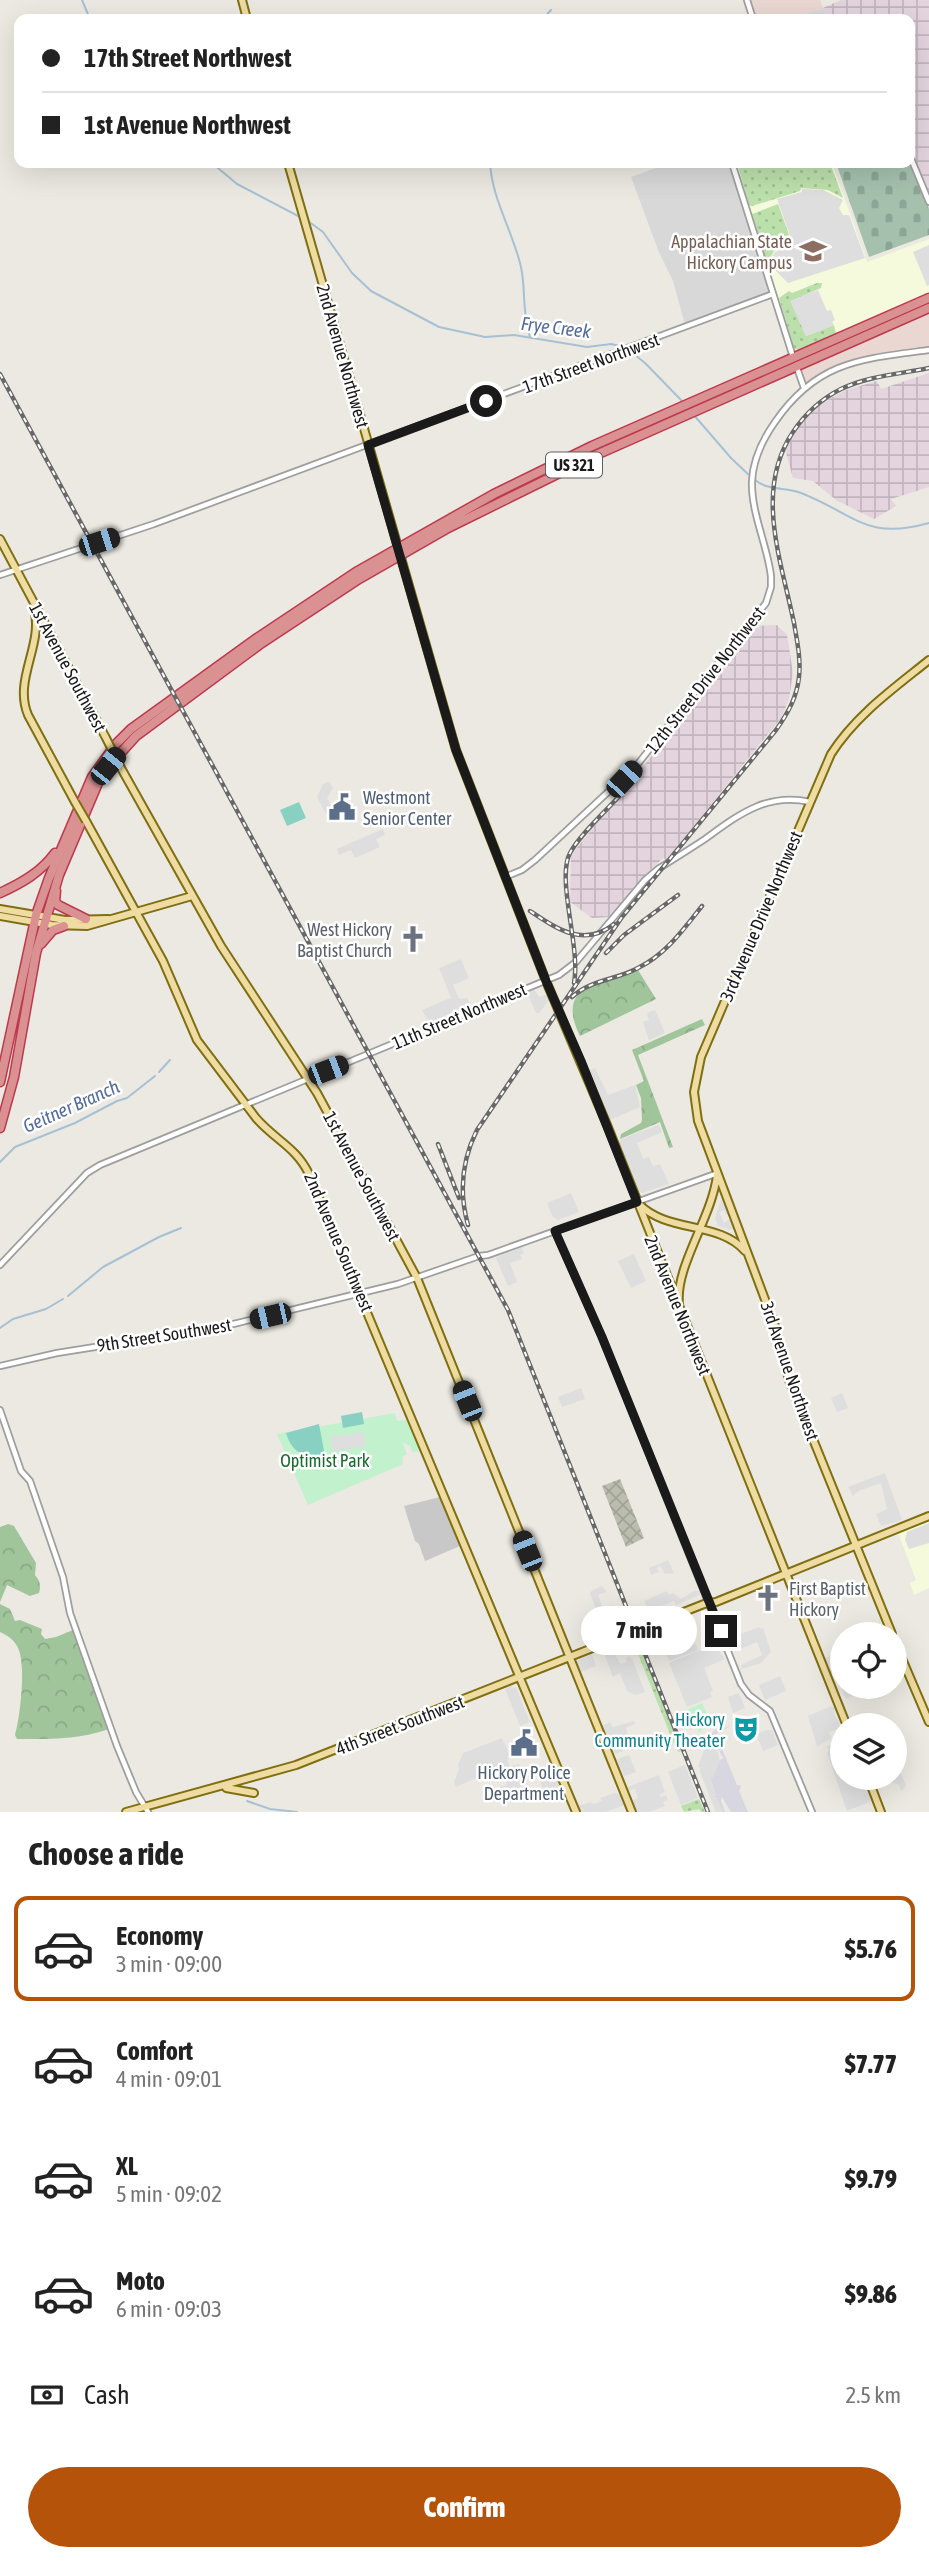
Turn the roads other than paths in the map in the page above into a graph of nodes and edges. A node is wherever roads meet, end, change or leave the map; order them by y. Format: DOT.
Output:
graph roads {
  1 [pos="289,168"];
  2 [pos="735,168"];
  3 [pos="915,168"];
  4 [pos="929,202"];
  5 [pos="773,295"];
  6 [pos="929,298"];
  7 [pos="929,308"];
  8 [pos="929,350"];
  9 [pos="795,363"];
  10 [pos="804,388"];
  11 [pos="368,445"];
  12 [pos="0,539"];
  13 [pos="398,551"];
  14 [pos="16,570"];
  15 [pos="0,575"];
  16 [pos="28,593"];
  17 [pos="929,660"];
  18 [pos="810,802"];
  19 [pos="63,842"];
  20 [pos="59,875"];
  21 [pos="505,877"];
  22 [pos="0,892"];
  23 [pos="192,896"];
  24 [pos="0,909"];
  25 [pos="135,912"];
  26 [pos="0,916"];
  27 [pos="40,919"];
  28 [pos="86,919"];
  29 [pos="108,919"];
  30 [pos="64,926"];
  31 [pos="36,953"];
  32 [pos="546,981"];
  33 [pos="308,1078"];
  34 [pos="0,1082"];
  35 [pos="245,1105"];
  36 [pos="695,1105"];
  37 [pos="0,1128"];
  38 [pos="718,1173"];
  39 [pos="637,1202"];
  40 [pos="567,1227"];
  41 [pos="701,1230"];
  42 [pos="555,1231"];
  43 [pos="565,1254"];
  44 [pos="750,1259"];
  45 [pos="0,1265"];
  46 [pos="417,1278"];
  47 [pos="361,1294"];
  48 [pos="680,1309"];
  49 [pos="0,1366"];
  50 [pos="0,1410"];
  51 [pos="929,1516"];
  52 [pos="856,1545"];
  53 [pos="785,1574"];
  54 [pos="709,1603"];
  55 [pos="887,1622"];
  56 [pos="569,1657"];
  57 [pos="907,1670"];
  58 [pos="521,1678"];
  59 [pos="842,1713"];
  60 [pos="929,1722"];
  61 [pos="210,1789"];
  62 [pos="873,1790"];
  63 [pos="254,1793"];
  64 [pos="146,1809"];
  65 [pos="126,1812"];
  66 [pos="576,1812"];
  67 [pos="632,1812"];
  68 [pos="812,1812"];
  69 [pos="881,1812"];
  1 -- 11 [label="main road, 2nd Avenue Northwest"];
  2 -- 5 [label="street"];
  3 -- 4 [label="street"];
  5 -- 9 [label="street"];
  5 -- 11 [label="street, 17th Street Northwest"];
  6 -- 9 [label="highway, US 321"];
  7 -- 9 [label="highway, US 321"];
  8 -- 10 [label="street, 12th Street Drive Northwest"];
  9 -- 10 [label="street"];
  9 -- 13 [label="highway, US 321"];
  10 -- 21 [label="street, 12th Street Drive Northwest"];
  11 -- 13 [label="main road, 2nd Avenue Northwest"];
  11 -- 14 [label="street, 17th Street Northwest"];
  12 -- 14 [label="main road, 1st Avenue Southwest"];
  13 -- 19 [label="highway, US 321"];
  13 -- 20 [label="highway, US 321"];
  13 -- 21 [label="main road, 2nd Avenue Northwest"];
  14 -- 15 [label="street, 17th Street Northwest"];
  14 -- 16 [label="main road, 1st Avenue Southwest"];
  16 -- 23 [label="main road, 1st Avenue Southwest, bridge"];
  16 -- 25 [label="main road, 2nd Avenue Southwest, bridge"];
  17 -- 18 [label="main road, 3rd Avenue Drive Northwest"];
  18 -- 32 [label="street, 11th Street Northwest"];
  18 -- 36 [label="main road, 3rd Avenue Drive Northwest"];
  19 -- 22 [label="highway"];
  19 -- 27 [label="highway, US 321"];
  20 -- 27 [label="highway, US 321"];
  20 -- 28 [label="highway"];
  21 -- 32 [label="main road, 2nd Avenue Northwest"];
  23 -- 25 [label="main road"];
  23 -- 33 [label="main road, 1st Avenue Southwest"];
  24 -- 27 [label="main road"];
  25 -- 29 [label="main road"];
  25 -- 35 [label="main road, 2nd Avenue Southwest"];
  26 -- 27 [label="main road"];
  27 -- 28 [label="main road"];
  27 -- 30 [label="main road"];
  27 -- 31 [label="highway, US 321"];
  27 -- 34 [label="highway, US 321"];
  28 -- 29 [label="main road"];
  29 -- 30 [label="main road"];
  30 -- 31 [label="highway"];
  31 -- 37 [label="highway, US 321"];
  32 -- 33 [label="street, 11th Street Northwest"];
  32 -- 39 [label="main road, 2nd Avenue Northwest"];
  33 -- 35 [label="street, 11th Street Northwest"];
  33 -- 46 [label="main road, 1st Avenue Southwest"];
  35 -- 45 [label="street, 11th Street Northwest"];
  35 -- 47 [label="main road, 2nd Avenue Southwest"];
  36 -- 38 [label="main road, 3rd Avenue Northwest"];
  38 -- 39 [label="street, 9th Street Southwest"];
  38 -- 41 [label="main road"];
  38 -- 44 [label="main road, 3rd Avenue Northwest"];
  39 -- 40 [label="street, 9th Street Southwest"];
  39 -- 41 [label="main road"];
  39 -- 48 [label="main road, 2nd Avenue Northwest"];
  40 -- 42 [label="street, 9th Street Southwest"];
  40 -- 43 [label="street"];
  41 -- 44 [label="main road"];
  41 -- 48 [label="main road"];
  42 -- 43 [label="street"];
  42 -- 46 [label="street, 9th Street Southwest"];
  43 -- 54 [label="street"];
  44 -- 52 [label="main road, 3rd Avenue Northwest"];
  46 -- 47 [label="street, 9th Street Southwest"];
  46 -- 56 [label="main road, 1st Avenue Southwest"];
  47 -- 49 [label="street, 9th Street Southwest"];
  47 -- 58 [label="main road, 2nd Avenue Southwest"];
  48 -- 53 [label="main road, 2nd Avenue Northwest"];
  50 -- 64 [label="street"];
  51 -- 52 [label="main road, 4th Street Southwest"];
  52 -- 53 [label="main road, 4th Street Southwest"];
  52 -- 55 [label="main road, 3rd Avenue Northwest"];
  53 -- 54 [label="main road, 4th Street Southwest"];
  53 -- 59 [label="main road, 2nd Avenue Northwest"];
  54 -- 56 [label="main road, 4th Street Southwest"];
  54 -- 68 [label="street"];
  56 -- 58 [label="main road, 4th Street Southwest"];
  56 -- 67 [label="main road, 1st Avenue Southwest"];
  57 -- 60 [label="main road"];
  58 -- 61 [label="main road, 4th Street Southwest"];
  58 -- 66 [label="main road, 2nd Avenue Southwest"];
  61 -- 63 [label="main road"];
  61 -- 64 [label="main road, 4th Street Southwest"];
  62 -- 69 [label="main road"];
  64 -- 65 [label="main road, 4th Street Southwest"];
}
